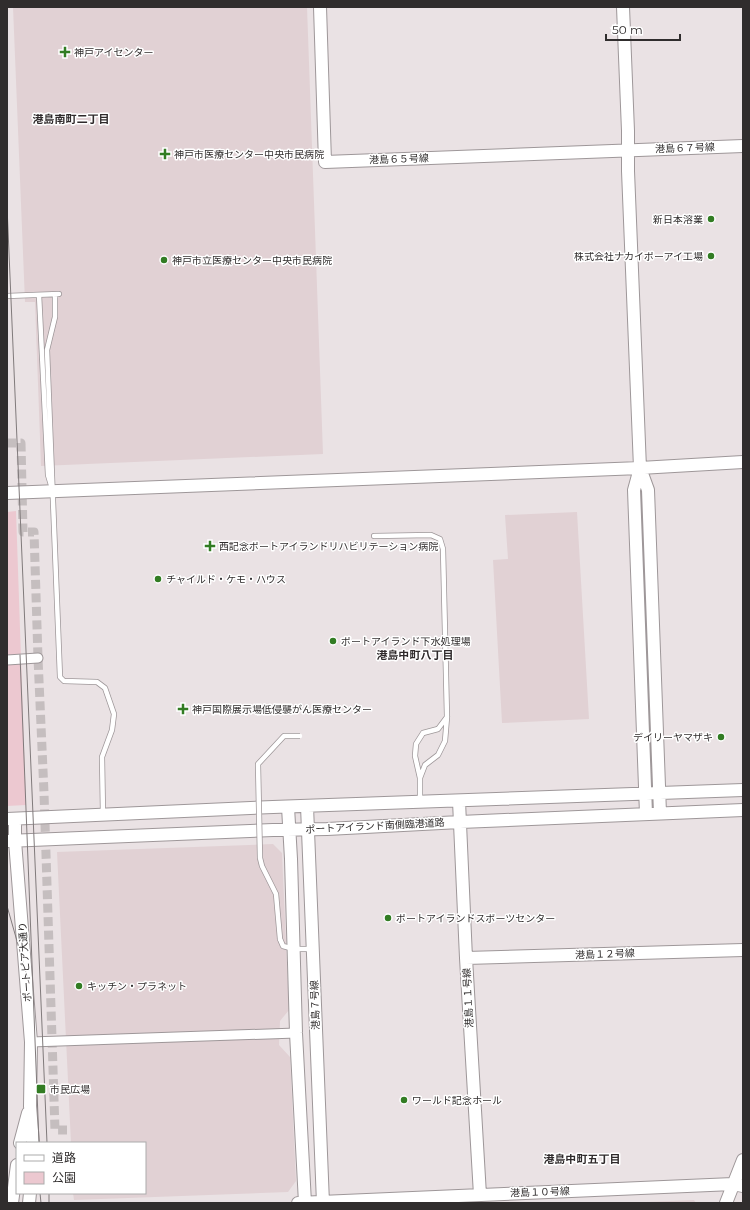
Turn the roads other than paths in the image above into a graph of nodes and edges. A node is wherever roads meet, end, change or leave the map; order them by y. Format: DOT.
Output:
graph roads {
  1 [pos="320,7"];
  2 [pos="623,7"];
  3 [pos="743,146"];
  4 [pos="628,151"];
  5 [pos="39,295"];
  6 [pos="7,296"];
  7 [pos="743,462"];
  8 [pos="640,468"];
  9 [pos="52,491"];
  10 [pos="7,493"];
  11 [pos="374,536"];
  12 [pos="38,658"];
  13 [pos="7,660"];
  14 [pos="447,717"];
  15 [pos="300,736"];
  16 [pos="420,778"];
  17 [pos="743,790"];
  18 [pos="659,793"];
  19 [pos="644,794"];
  20 [pos="460,800"];
  21 [pos="420,802"];
  22 [pos="307,806"];
  23 [pos="288,807"];
  24 [pos="743,810"];
  25 [pos="660,813"];
  26 [pos="103,814"];
  27 [pos="646,814"];
  28 [pos="11,819"];
  29 [pos="460,822"];
  30 [pos="290,829"];
  31 [pos="308,829"];
  32 [pos="11,841"];
  33 [pos="294,949"];
  34 [pos="313,949"];
  35 [pos="743,950"];
  36 [pos="466,958"];
  37 [pos="296,1033"];
  38 [pos="31,1042"];
  39 [pos="30,1106"];
  40 [pos="20,1142"];
  41 [pos="33,1142"];
  42 [pos="743,1160"];
  43 [pos="16,1173"];
  44 [pos="738,1185"];
  45 [pos="480,1195"];
  46 [pos="419,1200"];
  47 [pos="323,1202"];
  48 [pos="12,1203"];
  49 [pos="298,1203"];
  50 [pos="305,1203"];
  51 [pos="726,1203"];
  1 -- 4 [label="street, 港島６５号線"];
  2 -- 4 [label="street"];
  3 -- 4 [label="street, 港島６７号線"];
  4 -- 8 [label="street"];
  5 -- 6 [label="lane"];
  5 -- 9 [label="lane"];
  5 -- 9 [label="lane"];
  7 -- 8 [label="street"];
  8 -- 9 [label="street"];
  8 -- 18 [label="street"];
  8 -- 19 [label="street"];
  9 -- 10 [label="street"];
  9 -- 26 [label="lane"];
  11 -- 14 [label="lane"];
  12 -- 13 [label="street"];
  14 -- 16 [label="lane"];
  14 -- 16 [label="lane"];
  15 -- 33 [label="lane, bridge"];
  16 -- 21 [label="lane"];
  17 -- 18 [label="street"];
  18 -- 19 [label="street"];
  18 -- 25 [label="street"];
  19 -- 20 [label="street"];
  19 -- 27 [label="street"];
  20 -- 21 [label="street"];
  20 -- 29 [label="street, 港島１１号線"];
  21 -- 22 [label="street"];
  22 -- 23 [label="street"];
  22 -- 31 [label="street, 港島７号線"];
  23 -- 26 [label="street"];
  23 -- 30 [label="street, 港島７号線"];
  24 -- 25 [label="street, ポートアイランド南側臨港道路"];
  25 -- 27 [label="street, ポートアイランド南側臨港道路"];
  26 -- 28 [label="street"];
  27 -- 29 [label="street, ポートアイランド南側臨港道路"];
  28 -- 32 [label="street, ポートピア大通り"];
  29 -- 31 [label="street, ポートアイランド南側臨港道路"];
  29 -- 36 [label="street, 港島１１号線"];
  30 -- 31 [label="street, ポートアイランド南側臨港道路"];
  30 -- 32 [label="street, ポートアイランド南側臨港道路"];
  30 -- 33 [label="street, 港島７号線"];
  31 -- 34 [label="street, 港島７号線"];
  32 -- 38 [label="street, ポートピア大通り"];
  33 -- 34 [label="lane"];
  33 -- 37 [label="street, 港島７号線"];
  34 -- 47 [label="street, 港島７号線"];
  35 -- 36 [label="street, 港島１２号線"];
  36 -- 45 [label="street, 港島１１号線"];
  37 -- 38 [label="street"];
  37 -- 50 [label="street, 港島７号線"];
  38 -- 39 [label="street, ポートピア大通り"];
  39 -- 40 [label="street, ポートピア大通り"];
  39 -- 41 [label="street, ポートピア大通り"];
  42 -- 44 [label="street"];
  43 -- 48 [label="street"];
  44 -- 45 [label="street, 港島１０号線"];
  44 -- 51 [label="street"];
  45 -- 46 [label="street, 港島１０号線"];
  46 -- 47 [label="street, 港島１０号線"];
  47 -- 50 [label="street, 港島１０号線"];
  49 -- 50 [label="street, 港島１０号線"];
}
